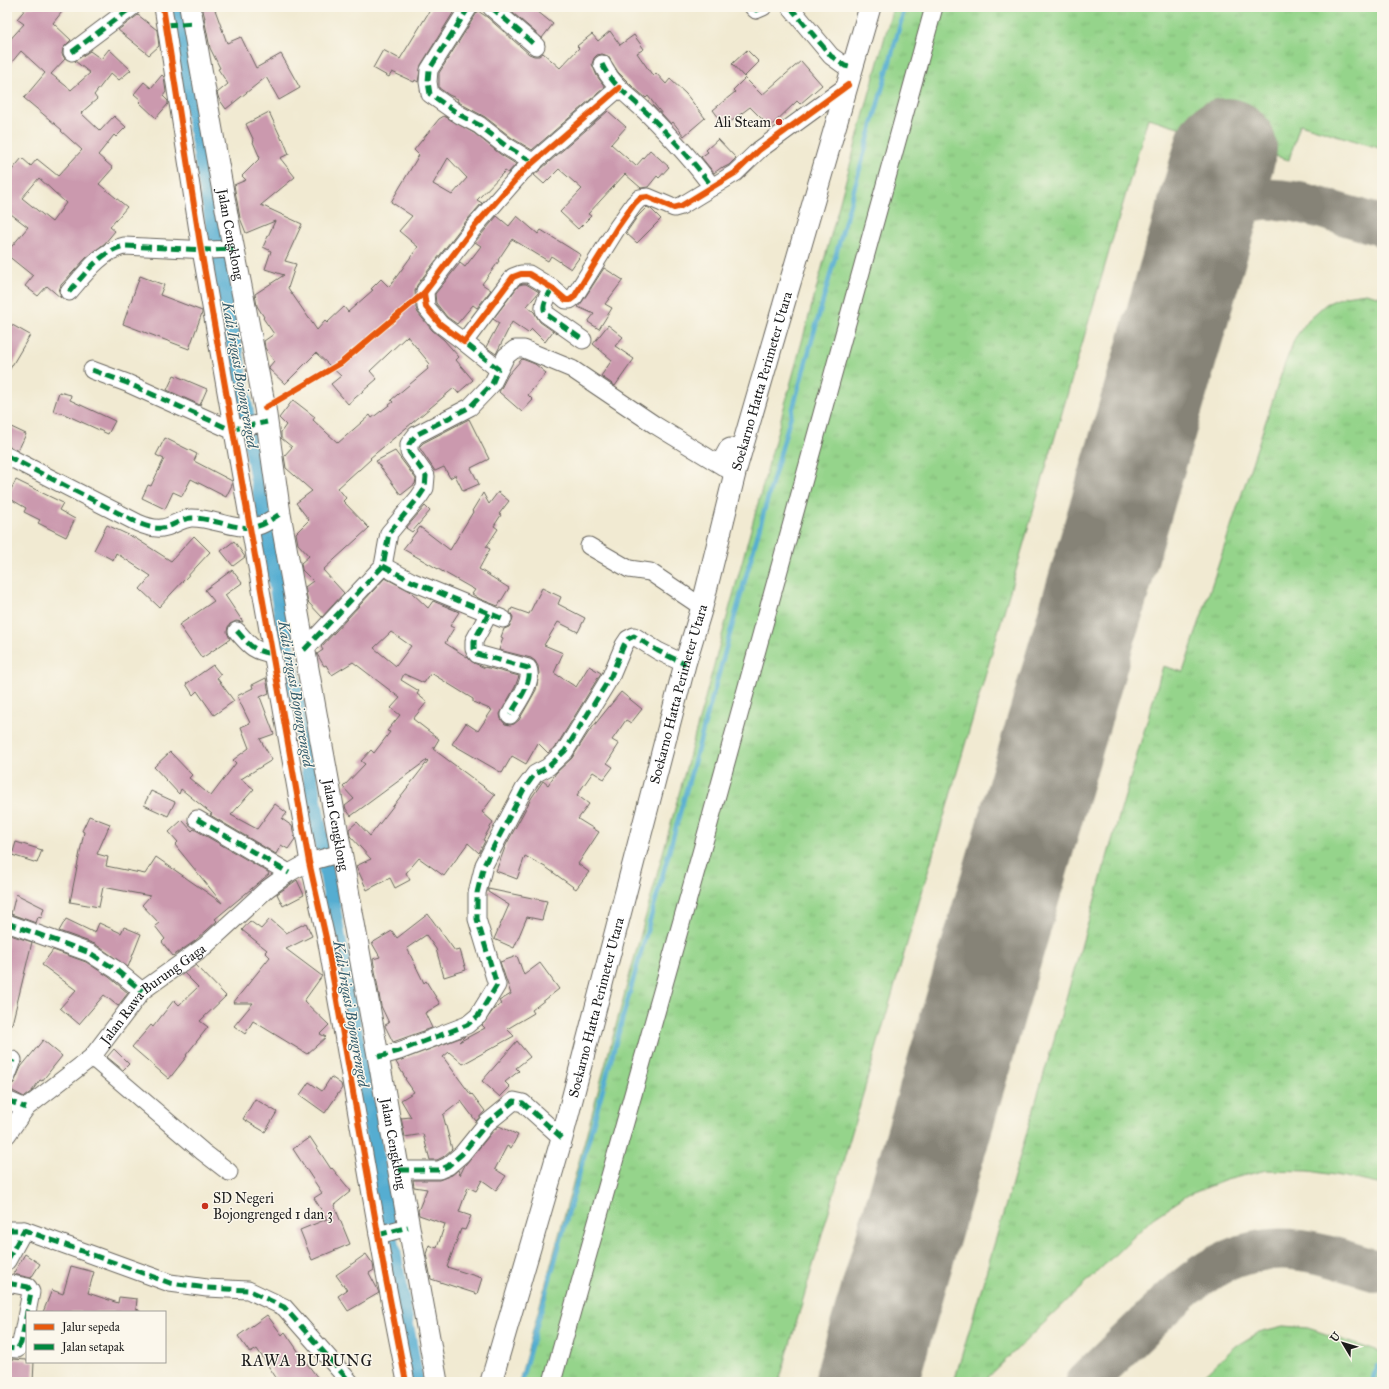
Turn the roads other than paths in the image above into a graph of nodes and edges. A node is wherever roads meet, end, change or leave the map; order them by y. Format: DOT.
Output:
graph roads {
  1 [pos="132,7"];
  2 [pos="163,7"];
  3 [pos="469,7"];
  4 [pos="491,7"];
  5 [pos="754,7"];
  6 [pos="763,7"];
  7 [pos="790,7"];
  8 [pos="870,7"];
  9 [pos="934,7"];
  10 [pos="191,17"];
  11 [pos="169,25"];
  12 [pos="536,46"];
  13 [pos="72,52"];
  14 [pos="602,64"];
  15 [pos="850,76"];
  16 [pos="619,88"];
  17 [pos="534,163"];
  18 [pos="712,187"];
  19 [pos="230,248"];
  20 [pos="205,250"];
  21 [pos="552,288"];
  22 [pos="69,292"];
  23 [pos="583,340"];
  24 [pos="464,342"];
  25 [pos="498,369"];
  26 [pos="92,370"];
  27 [pos="264,423"];
  28 [pos="235,429"];
  29 [pos="7,456"];
  30 [pos="732,465"];
  31 [pos="278,516"];
  32 [pos="255,526"];
  33 [pos="589,546"];
  34 [pos="383,566"];
  35 [pos="702,607"];
  36 [pos="237,631"];
  37 [pos="304,650"];
  38 [pos="273,654"];
  39 [pos="685,664"];
  40 [pos="510,715"];
  41 [pos="197,819"];
  42 [pos="338,854"];
  43 [pos="312,861"];
  44 [pos="288,873"];
  45 [pos="7,923"];
  46 [pos="142,991"];
  47 [pos="92,1057"];
  48 [pos="378,1057"];
  49 [pos="13,1060"];
  50 [pos="7,1076"];
  51 [pos="7,1100"];
  52 [pos="26,1108"];
  53 [pos="7,1135"];
  54 [pos="562,1138"];
  55 [pos="399,1170"];
  56 [pos="229,1172"];
  57 [pos="405,1228"];
  58 [pos="7,1230"];
  59 [pos="24,1230"];
  60 [pos="382,1234"];
  61 [pos="7,1261"];
  62 [pos="7,1283"];
  63 [pos="27,1311"];
  64 [pos="26,1318"];
  65 [pos="7,1348"];
  66 [pos="350,1382"];
  67 [pos="406,1382"];
  68 [pos="436,1382"];
  69 [pos="491,1382"];
  70 [pos="552,1382"];
  1 -- 13 [label="street"];
  2 -- 11 [label="street"];
  3 -- 17 [label="street"];
  4 -- 12 [label="street"];
  5 -- 6 [label="street"];
  7 -- 15 [label="street"];
  8 -- 15 [label="main road, Soekarno Hatta Perimeter Utara"];
  9 -- 70 [label="street"];
  10 -- 11 [label="street"];
  10 -- 19 [label="main road, Jalan Cengklong"];
  11 -- 20 [label="street"];
  14 -- 16 [label="street"];
  15 -- 18 [label="street"];
  15 -- 30 [label="main road, Soekarno Hatta Perimeter Utara"];
  16 -- 17 [label="street"];
  16 -- 18 [label="street"];
  17 -- 24 [label="street"];
  18 -- 21 [label="street"];
  19 -- 20 [label="street"];
  19 -- 27 [label="main road, Jalan Cengklong"];
  20 -- 22 [label="street"];
  20 -- 28 [label="street"];
  21 -- 23 [label="street"];
  21 -- 24 [label="street"];
  24 -- 25 [label="street"];
  25 -- 30 [label="street"];
  25 -- 34 [label="street"];
  26 -- 28 [label="street"];
  27 -- 28 [label="street"];
  27 -- 31 [label="main road, Jalan Cengklong"];
  28 -- 32 [label="street"];
  29 -- 32 [label="street"];
  30 -- 35 [label="main road, Soekarno Hatta Perimeter Utara"];
  31 -- 32 [label="street"];
  31 -- 37 [label="main road, Jalan Cengklong"];
  32 -- 38 [label="street"];
  33 -- 35 [label="street"];
  34 -- 37 [label="street"];
  34 -- 40 [label="street"];
  35 -- 39 [label="main road, Soekarno Hatta Perimeter Utara"];
  36 -- 38 [label="street"];
  37 -- 42 [label="main road, Jalan Cengklong"];
  38 -- 43 [label="street"];
  39 -- 48 [label="street"];
  39 -- 54 [label="main road, Soekarno Hatta Perimeter Utara"];
  41 -- 44 [label="street"];
  42 -- 43 [label="street, Jalan Rawa Burung Gaga"];
  42 -- 48 [label="main road, Jalan Cengklong"];
  43 -- 44 [label="street, Jalan Rawa Burung Gaga"];
  43 -- 60 [label="street"];
  44 -- 46 [label="street, Jalan Rawa Burung Gaga"];
  45 -- 46 [label="street"];
  46 -- 47 [label="street, Jalan Rawa Burung Gaga"];
  47 -- 52 [label="street, Jalan Rawa Burung Gaga"];
  47 -- 56 [label="street"];
  48 -- 55 [label="main road, Jalan Cengklong"];
  49 -- 50 [label="street"];
  51 -- 52 [label="street"];
  52 -- 53 [label="street, Jalan Rawa Burung Gaga"];
  54 -- 55 [label="street"];
  54 -- 69 [label="main road, Soekarno Hatta Perimeter Utara"];
  55 -- 57 [label="main road, Jalan Cengklong"];
  57 -- 60 [label="street"];
  57 -- 68 [label="main road, Jalan Cengklong"];
  58 -- 59 [label="street"];
  59 -- 61 [label="street"];
  59 -- 66 [label="street"];
  60 -- 67 [label="street"];
  62 -- 63 [label="street"];
  64 -- 65 [label="street"];
}
